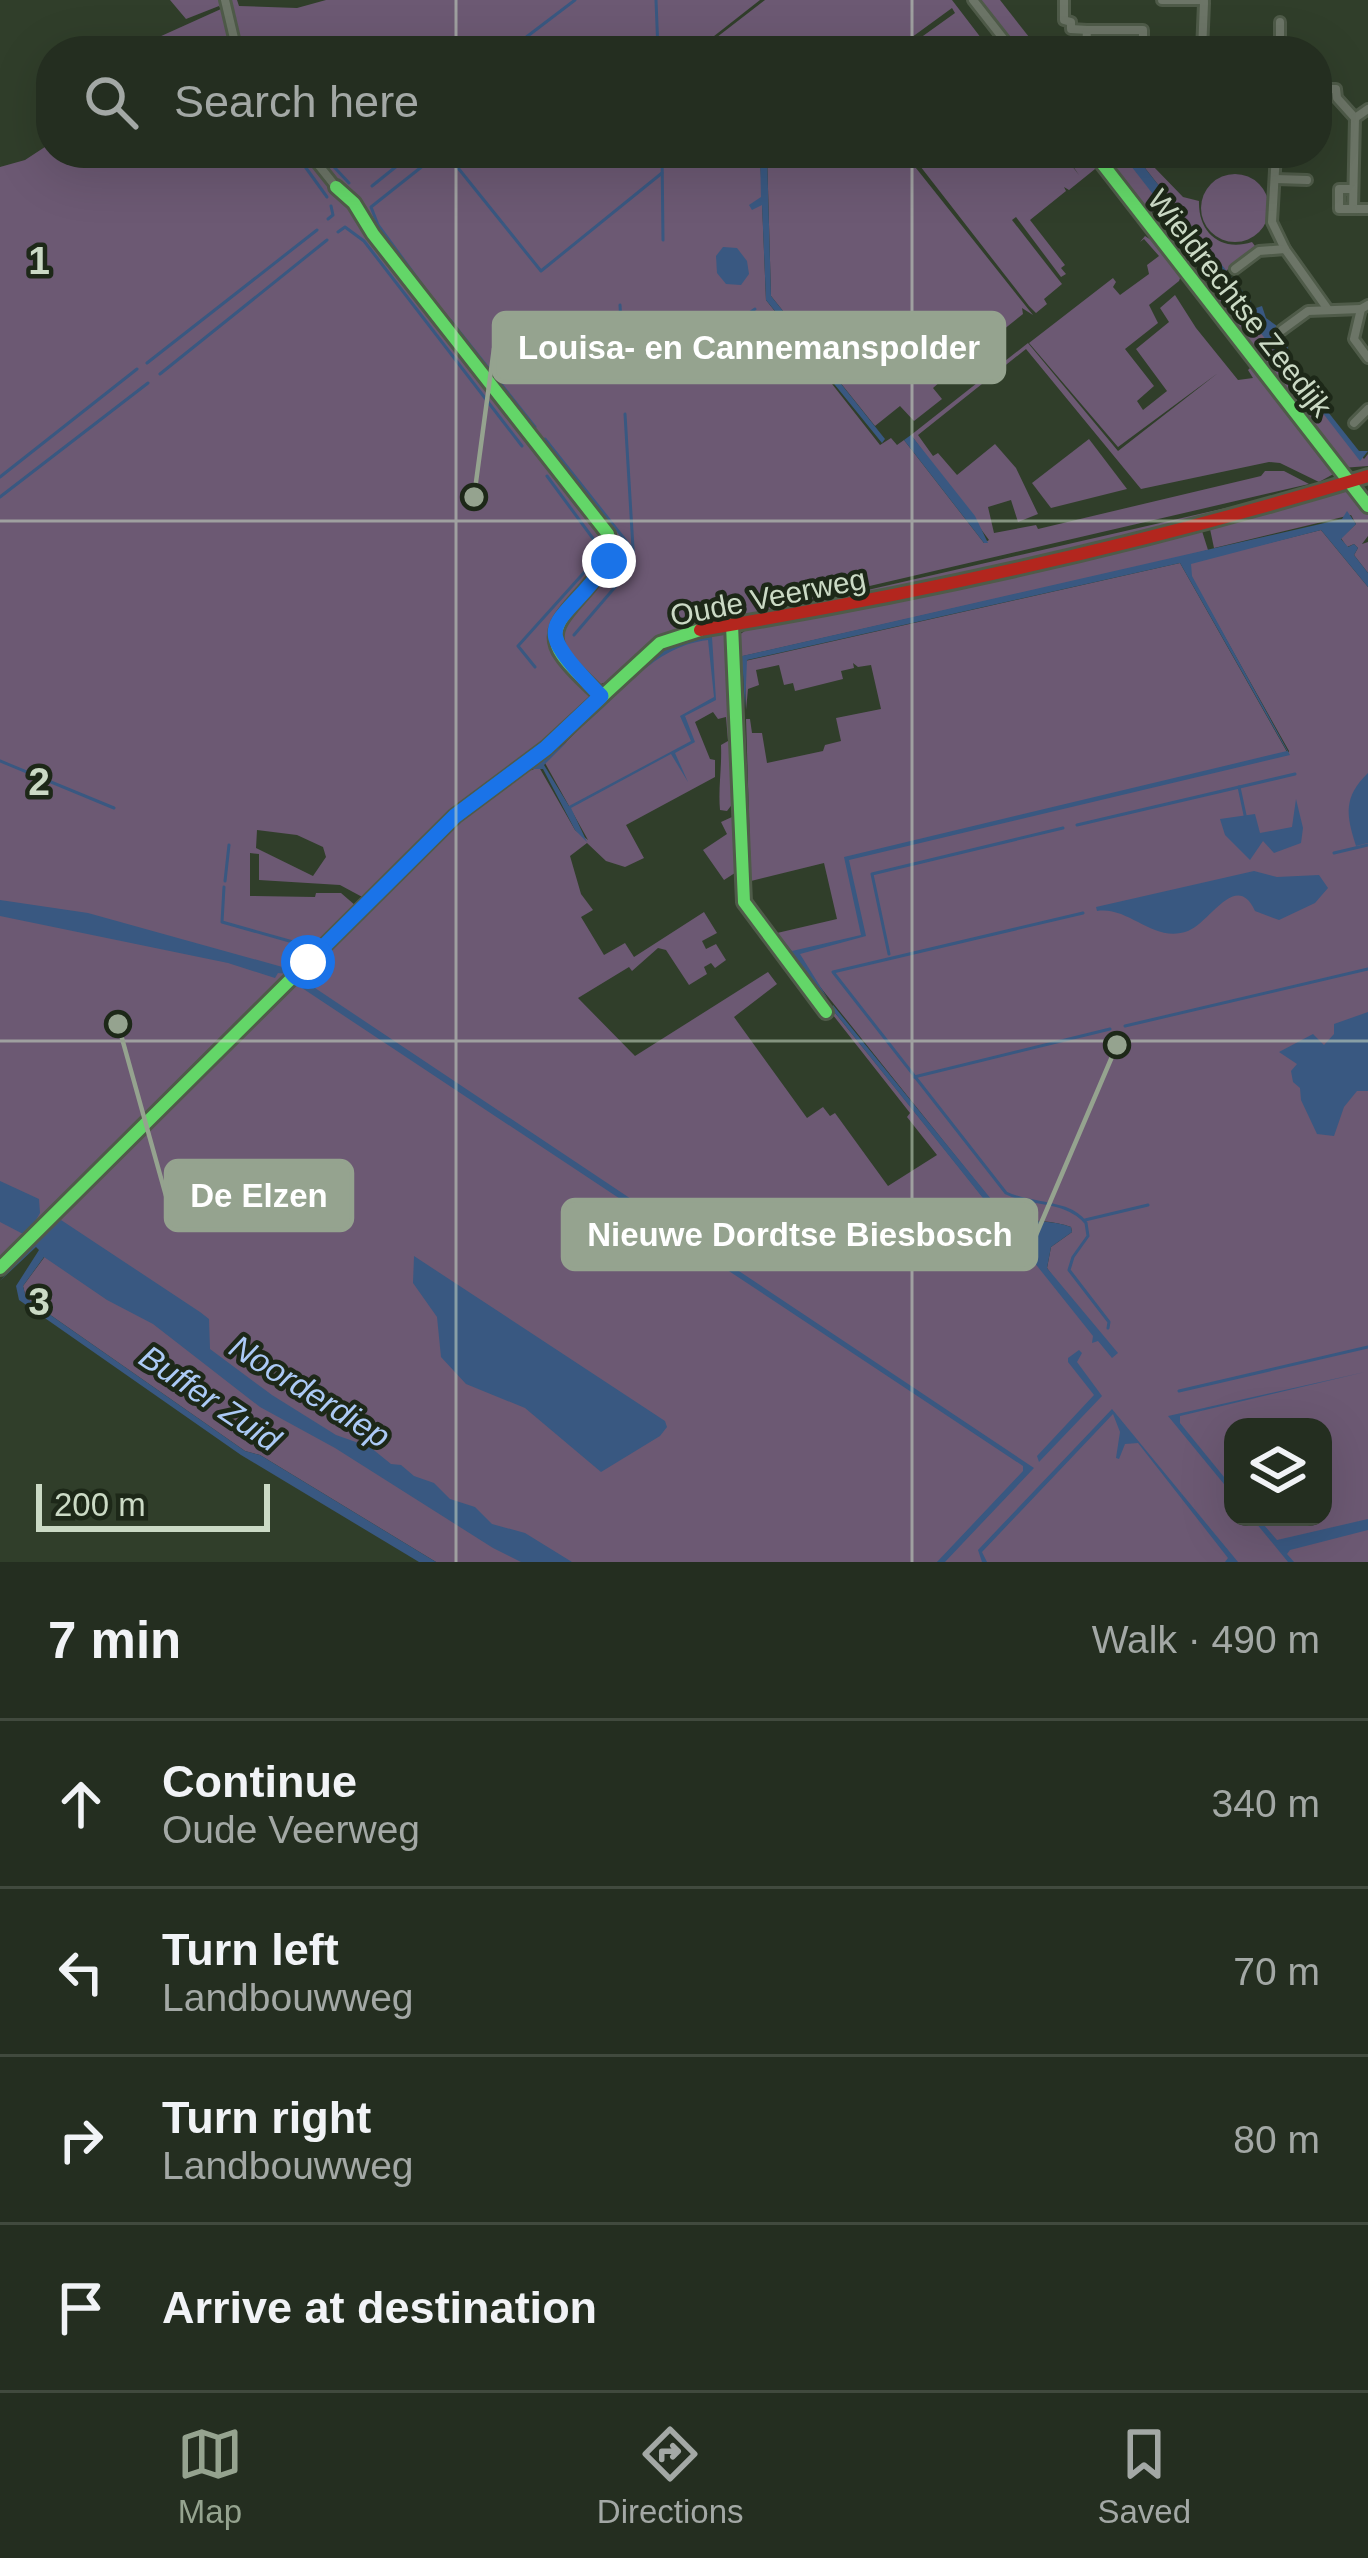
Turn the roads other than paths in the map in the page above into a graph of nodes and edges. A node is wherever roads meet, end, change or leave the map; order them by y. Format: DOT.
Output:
graph roads {
  1 [pos="225,0"];
  2 [pos="973,0"];
  3 [pos="1064,0"];
  4 [pos="1162,0"];
  5 [pos="1204,2"];
  6 [pos="1280,22"];
  7 [pos="1087,30"];
  8 [pos="233,36"];
  9 [pos="1001,36"];
  10 [pos="1087,36"];
  11 [pos="1143,36"];
  12 [pos="1203,36"];
  13 [pos="1280,36"];
  14 [pos="1332,89"];
  15 [pos="1368,109"];
  16 [pos="1355,118"];
  17 [pos="320,168"];
  18 [pos="1106,168"];
  19 [pos="1276,168"];
  20 [pos="1276,179"];
  21 [pos="1306,180"];
  22 [pos="335,187"];
  23 [pos="1368,209"];
  24 [pos="1285,249"];
  25 [pos="1235,269"];
  26 [pos="1365,307"];
  27 [pos="1327,308"];
  28 [pos="1282,330"];
  29 [pos="1368,358"];
  30 [pos="1368,409"];
  31 [pos="1354,423"];
  32 [pos="1368,476"];
  33 [pos="1349,482"];
  34 [pos="1368,506"];
  35 [pos="732,625"];
  36 [pos="601,696"];
  37 [pos="826,1012"];
  38 [pos="0,1268"];
  1 -- 8 [label="street"];
  2 -- 9 [label="street"];
  3 -- 7 [label="street"];
  4 -- 5 [label="street"];
  5 -- 12 [label="street"];
  6 -- 13 [label="street"];
  7 -- 10 [label="street"];
  7 -- 11 [label="street"];
  14 -- 16 [label="street"];
  15 -- 16 [label="street"];
  16 -- 23 [label="street"];
  17 -- 22 [label="street"];
  18 -- 33 [label="street, Wieldrechtse Zeedijk"];
  19 -- 20 [label="street"];
  20 -- 21 [label="street"];
  20 -- 24 [label="street"];
  22 -- 36 [label="street"];
  24 -- 25 [label="street"];
  24 -- 27 [label="street"];
  26 -- 27 [label="street"];
  26 -- 29 [label="street"];
  27 -- 28 [label="street"];
  30 -- 31 [label="street"];
  32 -- 33 [label="street, Oude Veerweg"];
  33 -- 34 [label="street, Wieldrechtse Zeedijk"];
  33 -- 35 [label="street, Oude Veerweg"];
  35 -- 36 [label="street, Oude Veerweg"];
  35 -- 37 [label="street"];
  36 -- 38 [label="street, Oude Veerweg"];
}
